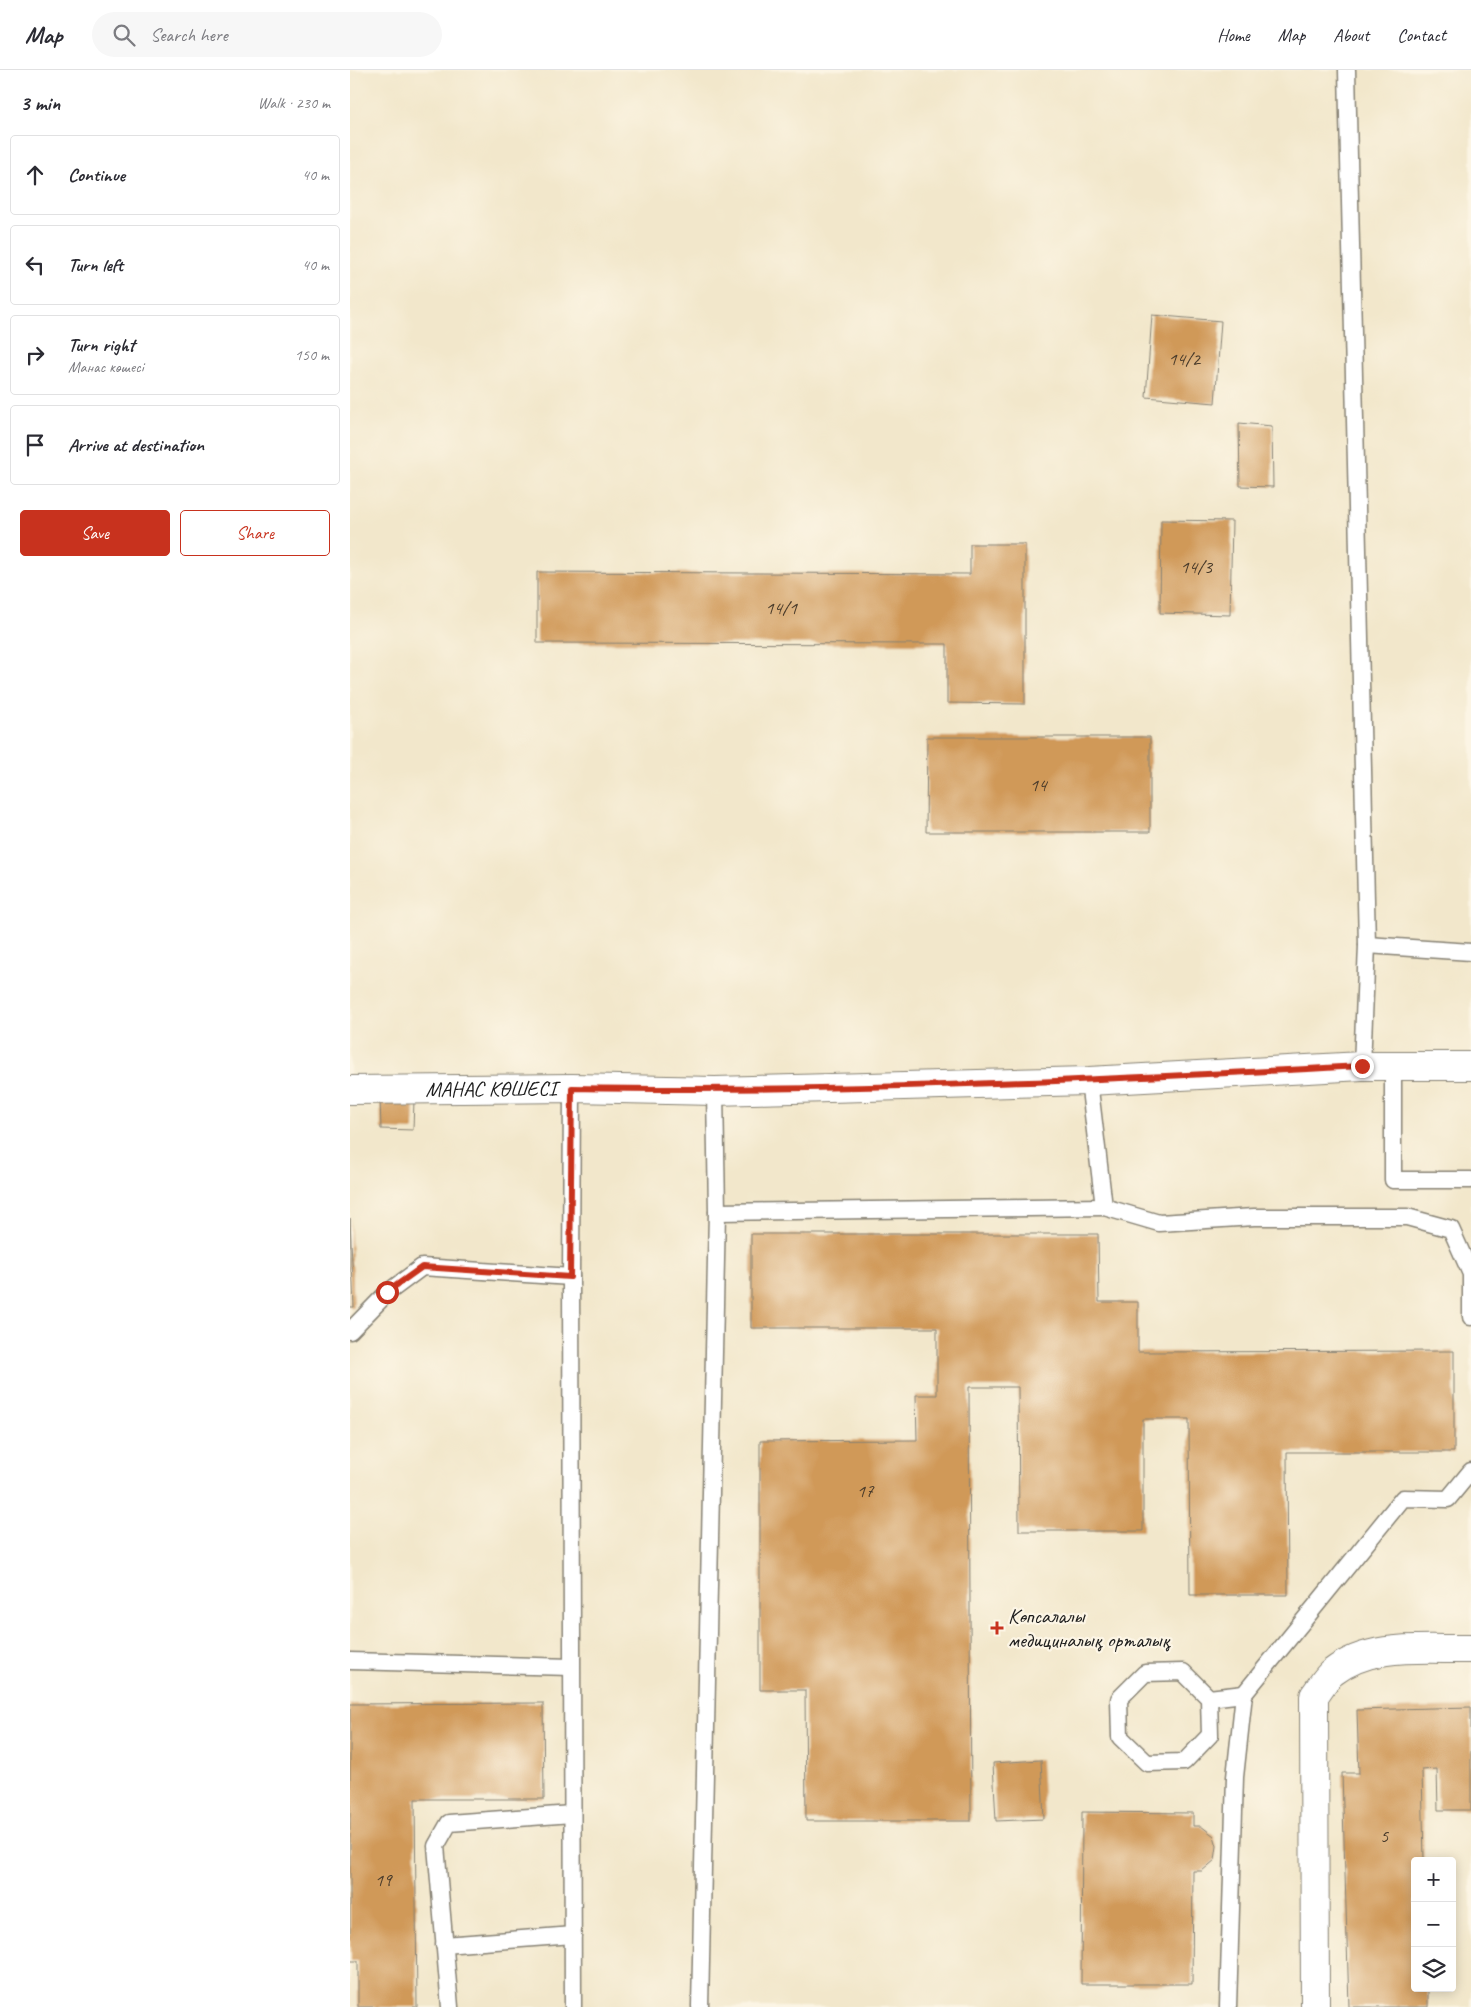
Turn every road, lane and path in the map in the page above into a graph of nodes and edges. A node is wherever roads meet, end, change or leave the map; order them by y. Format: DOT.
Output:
graph roads {
  1 [pos="1347,70"];
  2 [pos="1367,945"];
  3 [pos="1471,952"];
  4 [pos="1362,1066"];
  5 [pos="1393,1066"];
  6 [pos="1471,1066"];
  7 [pos="1089,1081"];
  8 [pos="572,1088"];
  9 [pos="350,1090"];
  10 [pos="715,1091"];
  11 [pos="1471,1180"];
  12 [pos="1104,1207"];
  13 [pos="717,1212"];
  14 [pos="570,1277"];
  15 [pos="1471,1317"];
  16 [pos="350,1330"];
  17 [pos="1471,1471"];
  18 [pos="1471,1649"];
  19 [pos="350,1661"];
  20 [pos="572,1667"];
  21 [pos="1244,1694"];
  22 [pos="1209,1698"];
  23 [pos="572,1814"];
  24 [pos="573,1935"];
  25 [pos="444,1945"];
  26 [pos="450,2007"];
  27 [pos="573,2007"];
  28 [pos="700,2007"];
  29 [pos="1228,2007"];
  30 [pos="1314,2007"];
  1 -- 2 [label="lane"];
  2 -- 3 [label="lane"];
  2 -- 4 [label="lane"];
  4 -- 5 [label="street, МАНАС КӨШЕСІ"];
  4 -- 7 [label="street, МАНАС КӨШЕСІ"];
  5 -- 6 [label="street, МАНАС КӨШЕСІ"];
  5 -- 11 [label="lane"];
  7 -- 10 [label="street, МАНАС КӨШЕСІ"];
  7 -- 12 [label="lane"];
  8 -- 9 [label="street, МАНАС КӨШЕСІ"];
  8 -- 10 [label="street, МАНАС КӨШЕСІ"];
  8 -- 14 [label="lane"];
  10 -- 13 [label="lane"];
  12 -- 13 [label="lane"];
  12 -- 15 [label="lane"];
  13 -- 28 [label="lane"];
  14 -- 16 [label="lane"];
  14 -- 20 [label="lane"];
  17 -- 21 [label="lane"];
  18 -- 30 [label="street"];
  19 -- 20 [label="lane"];
  20 -- 23 [label="lane"];
  21 -- 22 [label="lane"];
  21 -- 29 [label="lane"];
  22 -- 22 [label="lane"];
  23 -- 24 [label="lane"];
  23 -- 25 [label="lane"];
  24 -- 25 [label="lane"];
  24 -- 27 [label="lane"];
  25 -- 26 [label="lane"];
}
